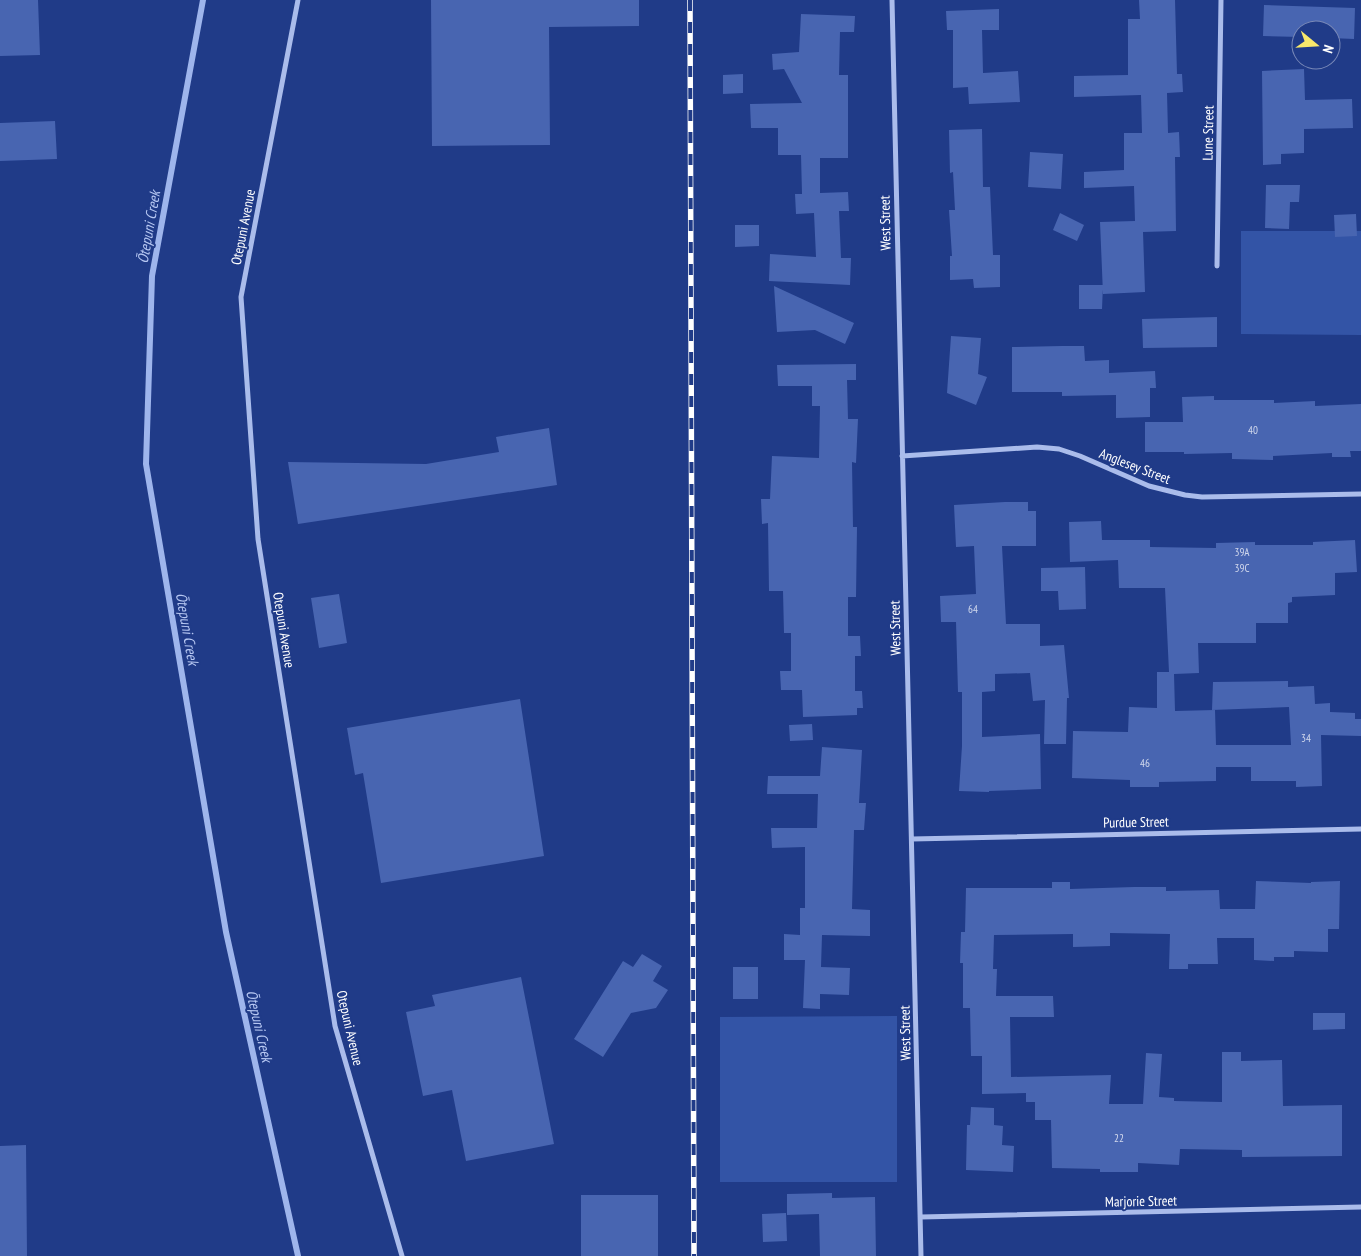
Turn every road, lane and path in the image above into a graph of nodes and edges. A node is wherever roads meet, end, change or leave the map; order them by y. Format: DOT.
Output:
graph roads {
  1 [pos="298,0"];
  2 [pos="892,0"];
  3 [pos="1221,0"];
  4 [pos="1217,266"];
  5 [pos="902,456"];
  6 [pos="1361,494"];
  7 [pos="1361,828"];
  8 [pos="912,838"];
  9 [pos="1361,1207"];
  10 [pos="921,1217"];
  11 [pos="402,1256"];
  12 [pos="922,1256"];
  1 -- 11 [label="street, Otepuni Avenue"];
  2 -- 5 [label="street, West Street"];
  3 -- 4 [label="street, Lune Street"];
  5 -- 6 [label="street, Anglesey Street"];
  5 -- 8 [label="street, West Street"];
  7 -- 8 [label="street, Purdue Street"];
  8 -- 10 [label="street, West Street"];
  9 -- 10 [label="street, Marjorie Street"];
  10 -- 12 [label="street, West Street"];
}
